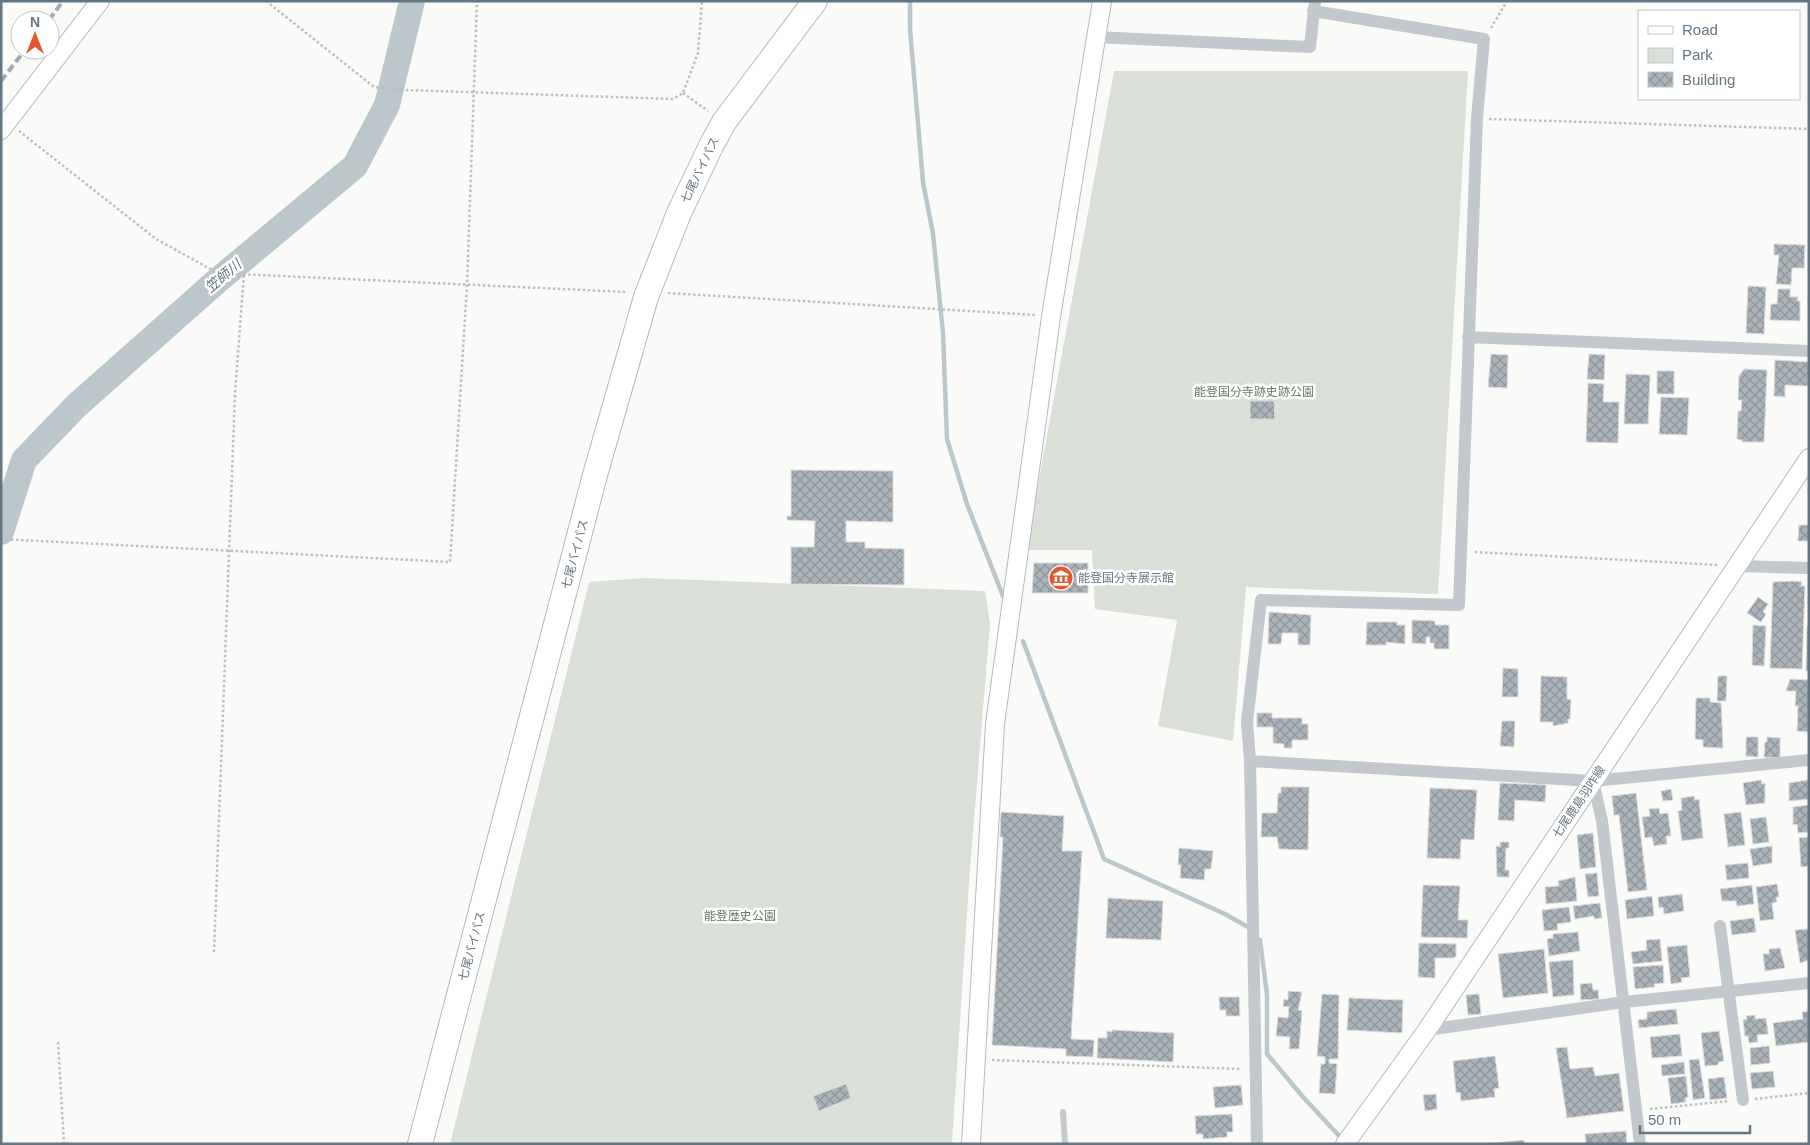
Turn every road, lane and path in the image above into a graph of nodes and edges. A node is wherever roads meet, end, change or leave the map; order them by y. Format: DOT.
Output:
graph roads {
  1 [pos="100,1"];
  2 [pos="266,1"];
  3 [pos="477,1"];
  4 [pos="702,1"];
  5 [pos="814,1"];
  6 [pos="1102,1"];
  7 [pos="1507,1"];
  8 [pos="1314,6"];
  9 [pos="1095,37"];
  10 [pos="1484,39"];
  11 [pos="683,93"];
  12 [pos="1477,118"];
  13 [pos="724,122"];
  14 [pos="3,123"];
  15 [pos="1809,129"];
  16 [pos="244,274"];
  17 [pos="467,285"];
  18 [pos="648,292"];
  19 [pos="1051,317"];
  20 [pos="1468,337"];
  21 [pos="1809,351"];
  22 [pos="1809,458"];
  23 [pos="1803,475"];
  24 [pos="3,539"];
  25 [pos="229,551"];
  26 [pos="1461,551"];
  27 [pos="1738,566"];
  28 [pos="1809,568"];
  29 [pos="1809,760"];
  30 [pos="1250,761"];
  31 [pos="1593,781"];
  32 [pos="1720,926"];
  33 [pos="214,952"];
  34 [pos="1809,983"];
  35 [pos="1729,992"];
  36 [pos="1624,1002"];
  37 [pos="1427,1030"];
  38 [pos="58,1042"];
  39 [pos="976,1060"];
  40 [pos="1256,1069"];
  41 [pos="1809,1093"];
  42 [pos="1743,1100"];
  43 [pos="1636,1111"];
  44 [pos="1063,1112"];
  45 [pos="1348,1140"];
  46 [pos="64,1144"];
  47 [pos="420,1144"];
  48 [pos="971,1144"];
  49 [pos="1065,1144"];
  50 [pos="1257,1144"];
  51 [pos="1640,1144"];
  1 -- 14 [label="street"];
  2 -- 11 [label="path"];
  3 -- 17 [label="path"];
  4 -- 11 [label="path"];
  5 -- 13 [label="highway, 七尾バイパス"];
  6 -- 9 [label="street"];
  7 -- 10 [label="path"];
  8 -- 9 [label="street"];
  8 -- 10 [label="street"];
  9 -- 19 [label="street"];
  10 -- 12 [label="street"];
  11 -- 13 [label="path"];
  12 -- 15 [label="path"];
  12 -- 20 [label="street"];
  13 -- 18 [label="highway, 七尾バイパス"];
  14 -- 16 [label="path"];
  16 -- 17 [label="path"];
  16 -- 25 [label="path"];
  17 -- 18 [label="path"];
  17 -- 25 [label="path"];
  18 -- 19 [label="path"];
  18 -- 47 [label="highway, 七尾バイパス"];
  19 -- 39 [label="street"];
  20 -- 21 [label="street"];
  20 -- 26 [label="street"];
  22 -- 23 [label="street, 七尾鹿島羽咋線"];
  23 -- 27 [label="street, 七尾鹿島羽咋線"];
  24 -- 25 [label="path"];
  25 -- 33 [label="path"];
  26 -- 27 [label="path"];
  26 -- 30 [label="street"];
  27 -- 28 [label="street"];
  27 -- 31 [label="street, 七尾鹿島羽咋線"];
  29 -- 31 [label="street"];
  30 -- 31 [label="street"];
  30 -- 40 [label="street"];
  31 -- 36 [label="street"];
  31 -- 37 [label="street, 七尾鹿島羽咋線"];
  32 -- 35 [label="street"];
  34 -- 35 [label="street"];
  35 -- 36 [label="street"];
  35 -- 42 [label="street"];
  36 -- 37 [label="street"];
  36 -- 43 [label="street"];
  37 -- 45 [label="street, 七尾鹿島羽咋線"];
  38 -- 46 [label="path"];
  39 -- 40 [label="path"];
  39 -- 48 [label="street"];
  40 -- 50 [label="street"];
  41 -- 42 [label="path"];
  42 -- 43 [label="path"];
  43 -- 51 [label="street"];
  44 -- 49 [label="lane"];
}
